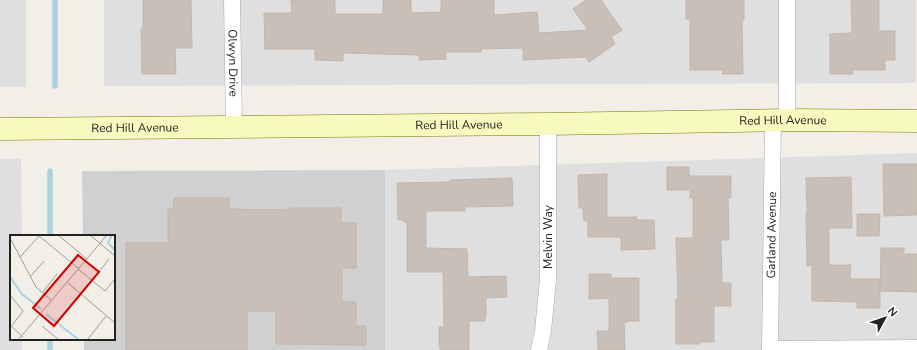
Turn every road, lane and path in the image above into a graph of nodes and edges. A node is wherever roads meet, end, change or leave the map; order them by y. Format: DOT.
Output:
graph roads {
  1 [pos="232,0"];
  2 [pos="787,0"];
  3 [pos="780,120"];
  4 [pos="917,121"];
  5 [pos="548,124"];
  6 [pos="234,126"];
  7 [pos="0,129"];
  8 [pos="917,348"];
  9 [pos="770,349"];
  10 [pos="539,350"];
  1 -- 6 [label="street, Olwyn Drive"];
  2 -- 3 [label="street, Garland Avenue"];
  3 -- 4 [label="main road, Red Hill Avenue"];
  3 -- 5 [label="main road, Red Hill Avenue"];
  3 -- 9 [label="street, Garland Avenue"];
  5 -- 6 [label="main road, Red Hill Avenue"];
  5 -- 10 [label="street, Melvin Way"];
  6 -- 7 [label="main road, Red Hill Avenue"];
  8 -- 9 [label="street"];
}
